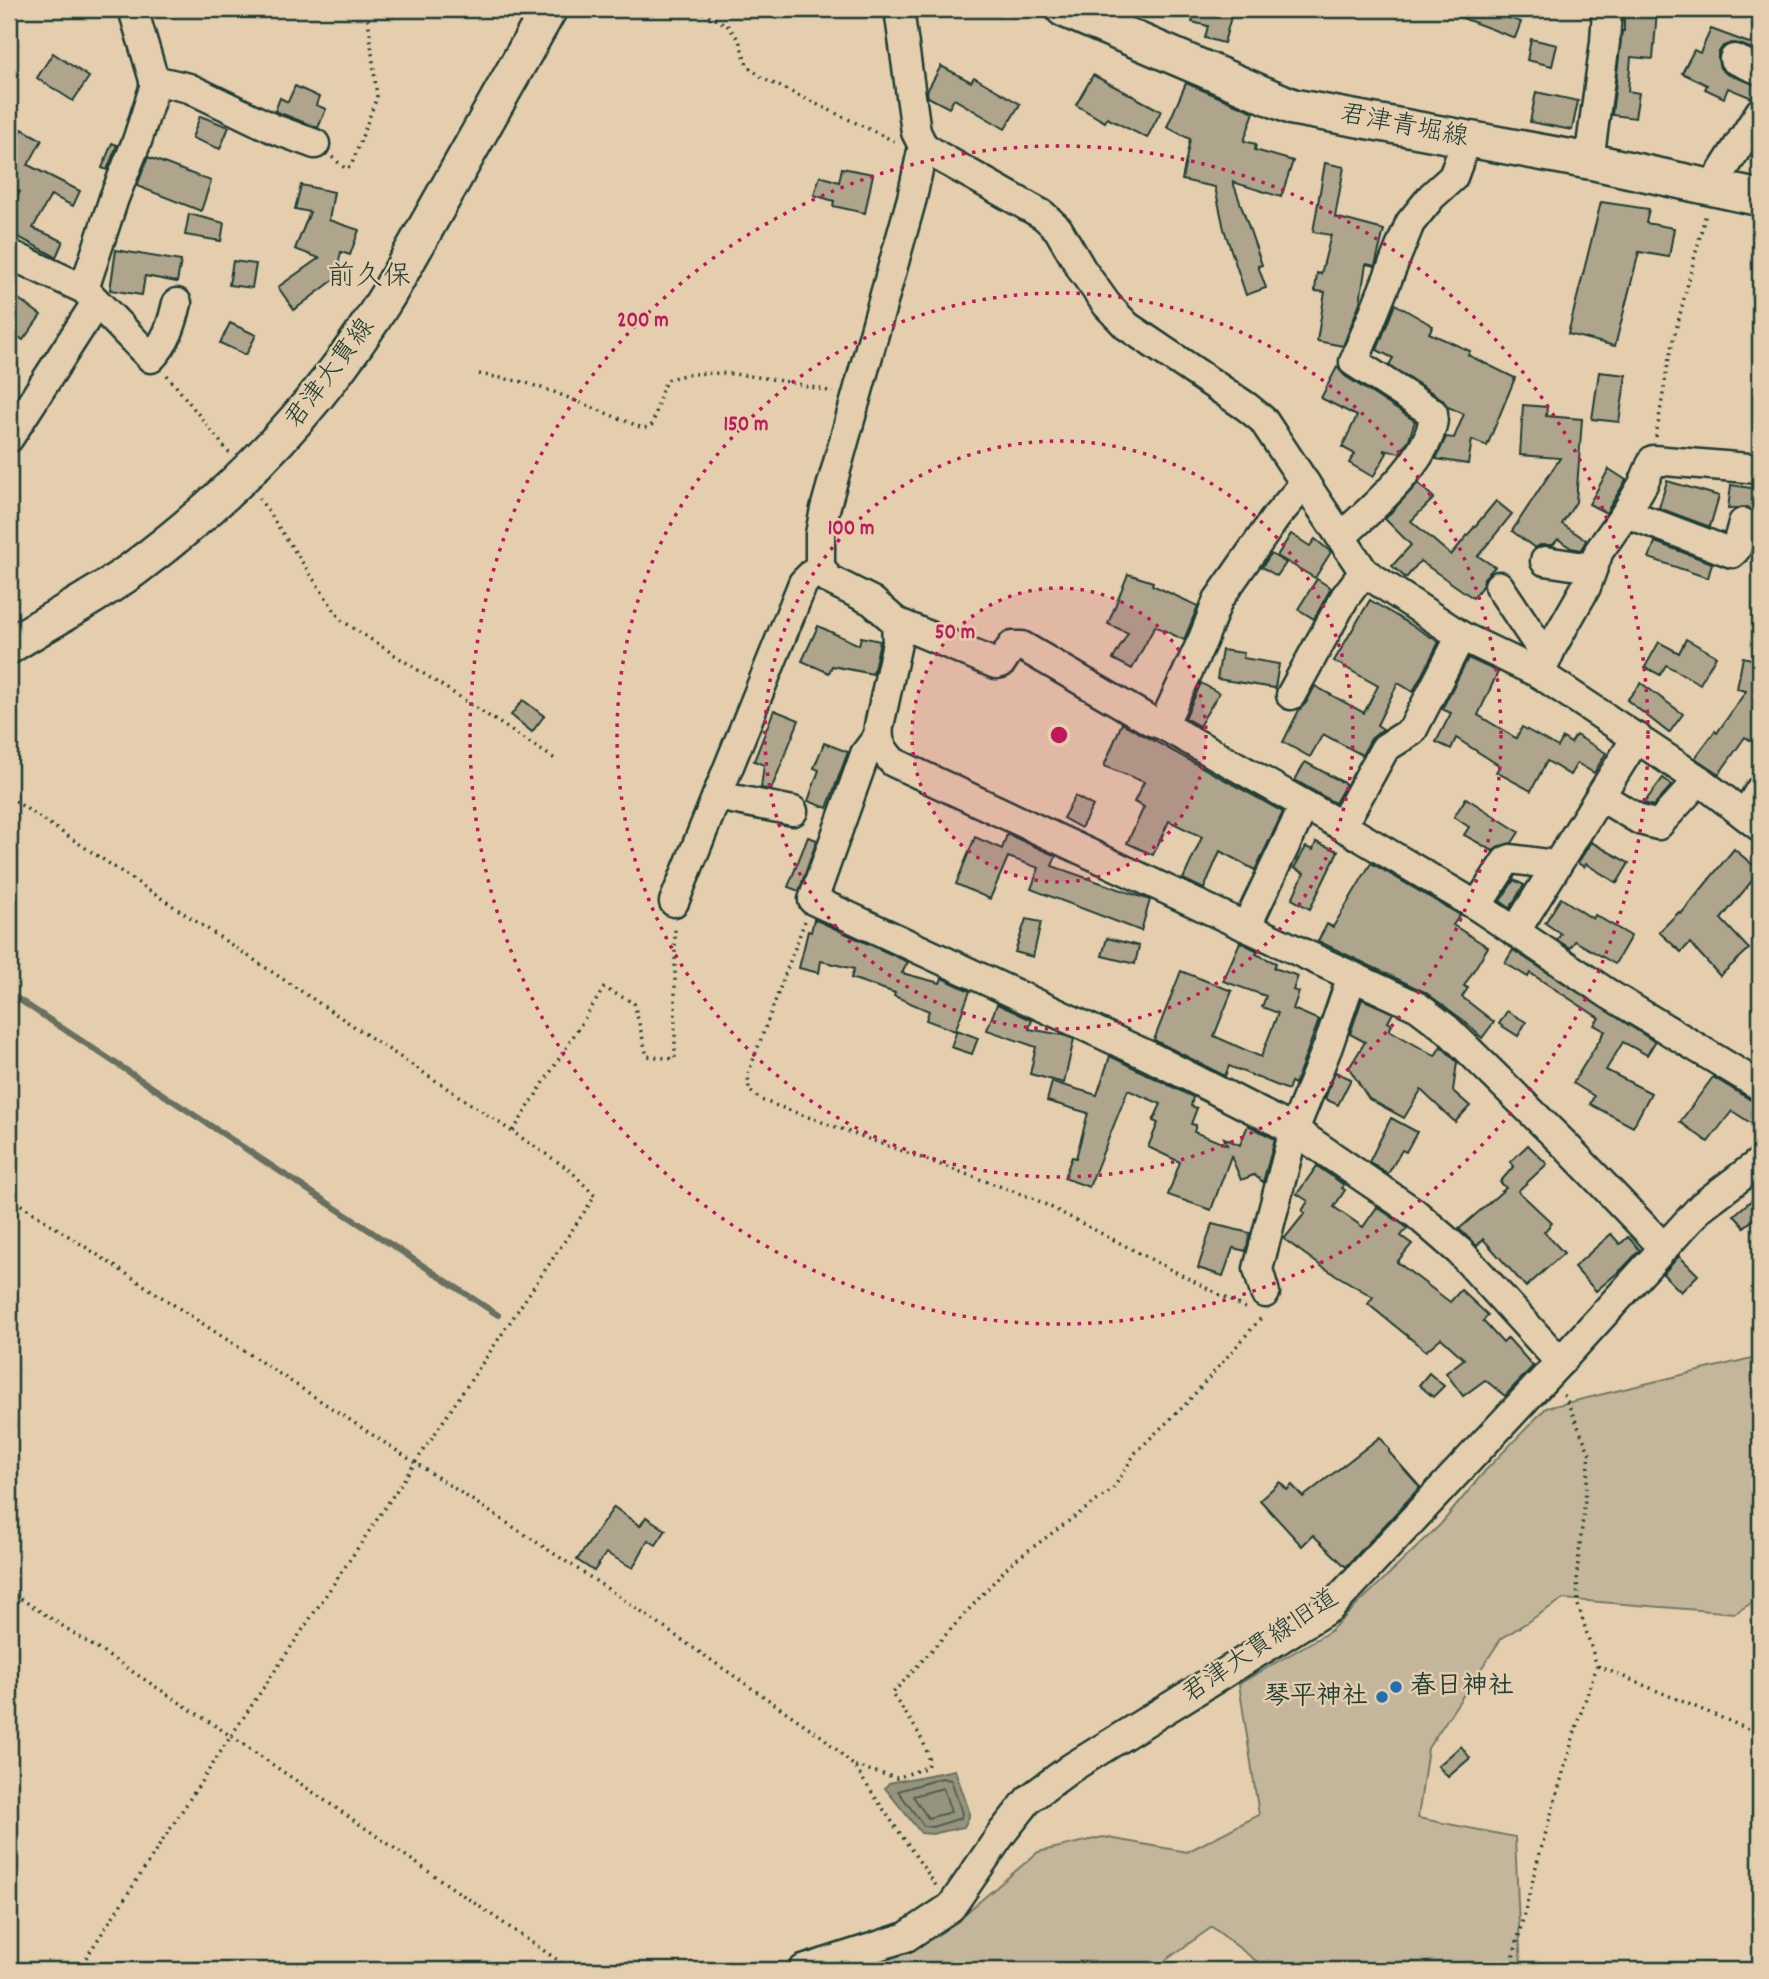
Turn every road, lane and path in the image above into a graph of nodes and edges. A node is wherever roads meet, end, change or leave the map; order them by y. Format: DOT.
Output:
graph roads {
  1 [pos="133,9"];
  2 [pos="367,9"];
  3 [pos="549,9"];
  4 [pos="696,9"];
  5 [pos="899,9"];
  6 [pos="1064,9"];
  7 [pos="1607,9"];
  8 [pos="1734,60"];
  9 [pos="1760,70"];
  10 [pos="154,80"];
  11 [pos="1759,116"];
  12 [pos="1467,139"];
  13 [pos="315,144"];
  14 [pos="923,149"];
  15 [pos="1588,162"];
  16 [pos="1712,187"];
  17 [pos="1760,198"];
  18 [pos="9,254"];
  19 [pos="90,296"];
  20 [pos="177,303"];
  21 [pos="479,374"];
  22 [pos="856,397"];
  23 [pos="9,438"];
  24 [pos="1653,460"];
  25 [pos="1760,469"];
  26 [pos="1306,483"];
  27 [pos="1626,513"];
  28 [pos="1743,523"];
  29 [pos="1341,537"];
  30 [pos="1545,561"];
  31 [pos="820,566"];
  32 [pos="1592,568"];
  33 [pos="1364,572"];
  34 [pos="1499,586"];
  35 [pos="333,611"];
  36 [pos="896,622"];
  37 [pos="1461,636"];
  38 [pos="9,646"];
  39 [pos="1544,666"];
  40 [pos="1291,695"];
  41 [pos="1163,725"];
  42 [pos="1637,737"];
  43 [pos="877,738"];
  44 [pos="558,761"];
  45 [pos="1699,780"];
  46 [pos="1760,790"];
  47 [pos="717,796"];
  48 [pos="1600,796"];
  49 [pos="9,797"];
  50 [pos="1304,806"];
  51 [pos="793,811"];
  52 [pos="1752,821"];
  53 [pos="1342,826"];
  54 [pos="1555,865"];
  55 [pos="813,900"];
  56 [pos="674,902"];
  57 [pos="1477,906"];
  58 [pos="1246,927"];
  59 [pos="1515,932"];
  60 [pos="1352,976"];
  61 [pos="1760,1086"];
  62 [pos="1294,1129"];
  63 [pos="513,1131"];
  64 [pos="1760,1162"];
  65 [pos="9,1197"];
  66 [pos="1663,1247"];
  67 [pos="1265,1293"];
  68 [pos="1560,1362"];
  69 [pos="415,1463"];
  70 [pos="9,1591"];
  71 [pos="1597,1665"];
  72 [pos="1760,1734"];
  73 [pos="231,1736"];
  74 [pos="853,1765"];
  75 [pos="951,1907"];
  76 [pos="78,1970"];
  77 [pos="572,1970"];
  78 [pos="803,1970"];
  79 [pos="1510,1970"];
  1 -- 10 [label="street"];
  2 -- 13 [label="path"];
  3 -- 38 [label="main road, 君津大貫線"];
  4 -- 14 [label="path"];
  5 -- 14 [label="street"];
  6 -- 12 [label="main road, 君津青堀線"];
  7 -- 15 [label="street"];
  8 -- 9 [label="street"];
  10 -- 13 [label="street"];
  10 -- 19 [label="street"];
  11 -- 16 [label="street"];
  12 -- 15 [label="main road, 君津青堀線"];
  12 -- 29 [label="street"];
  14 -- 22 [label="street"];
  14 -- 26 [label="street"];
  15 -- 16 [label="main road, 君津青堀線"];
  16 -- 17 [label="main road, 君津青堀線"];
  16 -- 24 [label="path"];
  18 -- 19 [label="street"];
  19 -- 20 [label="street"];
  19 -- 23 [label="street"];
  21 -- 22 [label="path"];
  22 -- 31 [label="street"];
  24 -- 25 [label="street"];
  24 -- 27 [label="street"];
  26 -- 29 [label="street"];
  26 -- 41 [label="street"];
  27 -- 28 [label="street"];
  27 -- 32 [label="street"];
  29 -- 33 [label="street"];
  30 -- 32 [label="street"];
  31 -- 36 [label="street"];
  31 -- 47 [label="street"];
  32 -- 39 [label="street"];
  33 -- 37 [label="street"];
  33 -- 40 [label="street"];
  34 -- 39 [label="street"];
  35 -- 44 [label="path"];
  36 -- 41 [label="street"];
  36 -- 43 [label="street"];
  37 -- 39 [label="street"];
  37 -- 53 [label="street"];
  39 -- 42 [label="street"];
  41 -- 50 [label="street"];
  42 -- 45 [label="street"];
  42 -- 48 [label="street"];
  43 -- 55 [label="street"];
  43 -- 58 [label="street"];
  45 -- 48 [label="street"];
  45 -- 52 [label="street"];
  46 -- 52 [label="street"];
  47 -- 51 [label="street"];
  47 -- 56 [label="street"];
  48 -- 54 [label="street"];
  49 -- 63 [label="path"];
  50 -- 53 [label="street"];
  50 -- 58 [label="street"];
  53 -- 57 [label="street"];
  54 -- 57 [label="street"];
  54 -- 59 [label="street"];
  55 -- 62 [label="street"];
  55 -- 74 [label="path"];
  56 -- 63 [label="path"];
  57 -- 59 [label="street"];
  58 -- 60 [label="street"];
  59 -- 61 [label="street"];
  60 -- 62 [label="street"];
  60 -- 66 [label="street"];
  62 -- 67 [label="street"];
  62 -- 68 [label="street"];
  63 -- 69 [label="path"];
  64 -- 66 [label="street, 君津大貫線旧道"];
  65 -- 69 [label="path"];
  66 -- 68 [label="street, 君津大貫線旧道"];
  68 -- 71 [label="path"];
  68 -- 75 [label="street, 君津大貫線旧道"];
  69 -- 73 [label="path"];
  69 -- 74 [label="path"];
  70 -- 73 [label="path"];
  71 -- 72 [label="path"];
  71 -- 79 [label="path"];
  73 -- 76 [label="path"];
  73 -- 77 [label="path"];
  74 -- 75 [label="path"];
  75 -- 78 [label="street, 君津大貫線旧道"];
}
